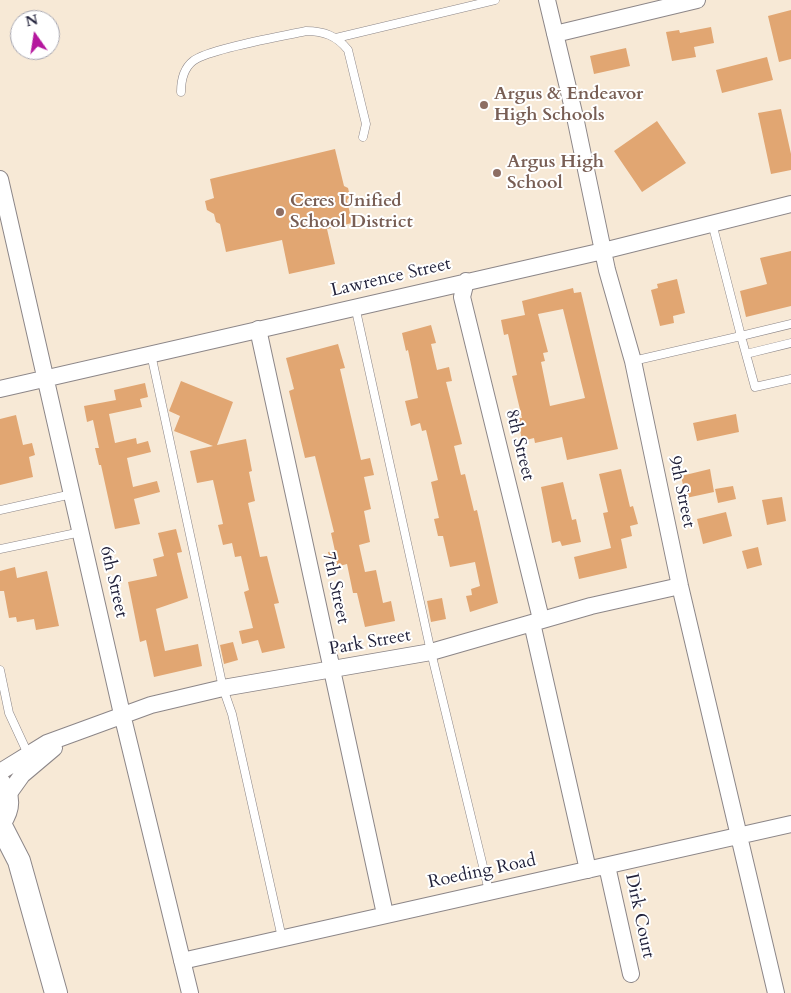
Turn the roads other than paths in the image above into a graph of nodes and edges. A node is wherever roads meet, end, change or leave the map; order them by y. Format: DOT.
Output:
graph roads {
  1 [pos="495,0"];
  2 [pos="547,0"];
  3 [pos="698,0"];
  4 [pos="654,5"];
  5 [pos="555,34"];
  6 [pos="336,38"];
  7 [pos="181,92"];
  8 [pos="363,137"];
  9 [pos="0,179"];
  10 [pos="791,204"];
  11 [pos="712,223"];
  12 [pos="603,251"];
  13 [pos="466,281"];
  14 [pos="355,306"];
  15 [pos="791,324"];
  16 [pos="258,329"];
  17 [pos="741,336"];
  18 [pos="791,344"];
  19 [pos="151,354"];
  20 [pos="746,354"];
  21 [pos="633,361"];
  22 [pos="46,379"];
  23 [pos="791,379"];
  24 [pos="0,389"];
  25 [pos="72,494"];
  26 [pos="0,510"];
  27 [pos="81,532"];
  28 [pos="0,549"];
  29 [pos="680,586"];
  30 [pos="537,621"];
  31 [pos="431,652"];
  32 [pos="0,670"];
  33 [pos="332,670"];
  34 [pos="223,688"];
  35 [pos="3,701"];
  36 [pos="122,714"];
  37 [pos="67,736"];
  38 [pos="28,754"];
  39 [pos="0,772"];
  40 [pos="4,790"];
  41 [pos="0,823"];
  42 [pos="791,824"];
  43 [pos="740,835"];
  44 [pos="607,866"];
  45 [pos="588,870"];
  46 [pos="489,891"];
  47 [pos="385,914"];
  48 [pos="282,938"];
  49 [pos="182,961"];
  50 [pos="631,974"];
  51 [pos="56,993"];
  52 [pos="190,993"];
  53 [pos="776,993"];
  1 -- 6 [label="lane"];
  2 -- 5 [label="street, 9th Street"];
  3 -- 4 [label="street"];
  4 -- 5 [label="street"];
  5 -- 12 [label="street, 9th Street"];
  6 -- 7 [label="lane"];
  6 -- 8 [label="lane"];
  9 -- 22 [label="street, 6th Street"];
  10 -- 11 [label="street, Lawrence Street"];
  11 -- 12 [label="street, Lawrence Street"];
  11 -- 17 [label="lane"];
  12 -- 13 [label="street, Lawrence Street"];
  12 -- 21 [label="street, 9th Street"];
  13 -- 14 [label="street, Lawrence Street"];
  13 -- 30 [label="street, 8th Street"];
  14 -- 16 [label="street, Lawrence Street"];
  14 -- 31 [label="lane"];
  15 -- 17 [label="lane"];
  16 -- 19 [label="street, Lawrence Street"];
  16 -- 33 [label="street, 7th Street"];
  17 -- 20 [label="lane"];
  17 -- 21 [label="lane"];
  18 -- 20 [label="lane"];
  19 -- 22 [label="street, Lawrence Street"];
  19 -- 34 [label="lane"];
  20 -- 23 [label="lane"];
  21 -- 29 [label="street, 9th Street"];
  22 -- 24 [label="street, Lawrence Street"];
  22 -- 25 [label="street, 6th Street"];
  25 -- 26 [label="lane"];
  25 -- 27 [label="street, 6th Street"];
  27 -- 28 [label="lane"];
  27 -- 36 [label="street, 6th Street"];
  29 -- 30 [label="street, Park Street"];
  29 -- 43 [label="street, 9th Street"];
  30 -- 31 [label="street, Park Street"];
  30 -- 45 [label="street, 8th Street"];
  31 -- 33 [label="street, Park Street"];
  31 -- 46 [label="lane"];
  32 -- 35 [label="lane"];
  33 -- 34 [label="street, Park Street"];
  33 -- 47 [label="street, 7th Street"];
  34 -- 36 [label="street, Park Street"];
  34 -- 48 [label="lane"];
  35 -- 38 [label="lane"];
  36 -- 37 [label="street, Park Street"];
  36 -- 49 [label="street, 6th Street"];
  37 -- 38 [label="street, Park Street"];
  37 -- 40 [label="street, Park Street"];
  38 -- 39 [label="street, Park Street"];
  40 -- 41 [label="street"];
  41 -- 51 [label="street"];
  42 -- 43 [label="street, Roeding Road"];
  43 -- 44 [label="street, Roeding Road"];
  43 -- 53 [label="street, 9th Street"];
  44 -- 45 [label="street, Roeding Road"];
  44 -- 50 [label="street, Dirk Court"];
  45 -- 46 [label="street, Roeding Road"];
  46 -- 47 [label="street, Roeding Road"];
  47 -- 48 [label="street, Roeding Road"];
  48 -- 49 [label="street, Roeding Road"];
  49 -- 52 [label="street, 6th Street"];
}
